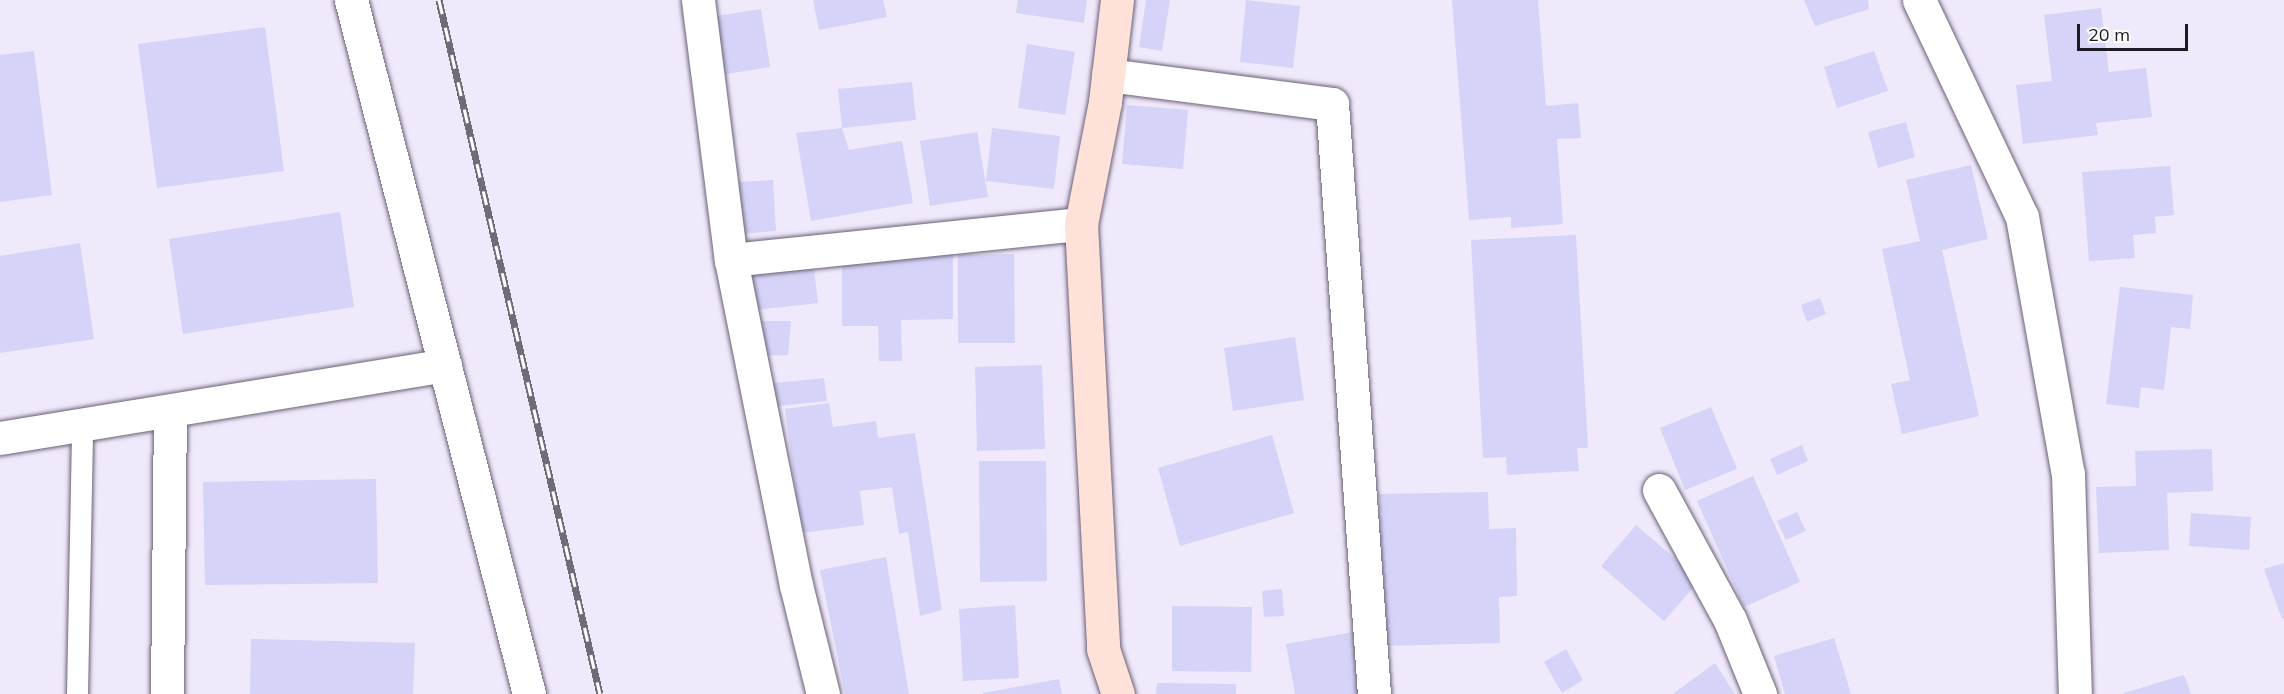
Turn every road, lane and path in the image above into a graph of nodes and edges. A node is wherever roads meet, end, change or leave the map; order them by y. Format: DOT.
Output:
graph roads {
  1 [pos="351,0"];
  2 [pos="698,0"];
  3 [pos="1117,0"];
  4 [pos="1919,0"];
  5 [pos="1108,75"];
  6 [pos="1081,224"];
  7 [pos="731,260"];
  8 [pos="445,364"];
  9 [pos="171,412"];
  10 [pos="82,425"];
  11 [pos="0,438"];
  12 [pos="1659,490"];
  13 [pos="76,694"];
  14 [pos="167,694"];
  15 [pos="529,694"];
  16 [pos="823,694"];
  17 [pos="1118,694"];
  18 [pos="1374,694"];
  19 [pos="1760,694"];
  20 [pos="2075,694"];
  1 -- 8 [label="street"];
  2 -- 7 [label="street"];
  3 -- 5 [label="street"];
  4 -- 20 [label="street"];
  5 -- 6 [label="street"];
  5 -- 18 [label="street"];
  6 -- 7 [label="street"];
  6 -- 17 [label="street"];
  7 -- 16 [label="street"];
  8 -- 9 [label="street"];
  8 -- 15 [label="street"];
  9 -- 10 [label="street"];
  9 -- 14 [label="street"];
  10 -- 11 [label="street"];
  10 -- 13 [label="lane"];
  12 -- 19 [label="street"];
}
